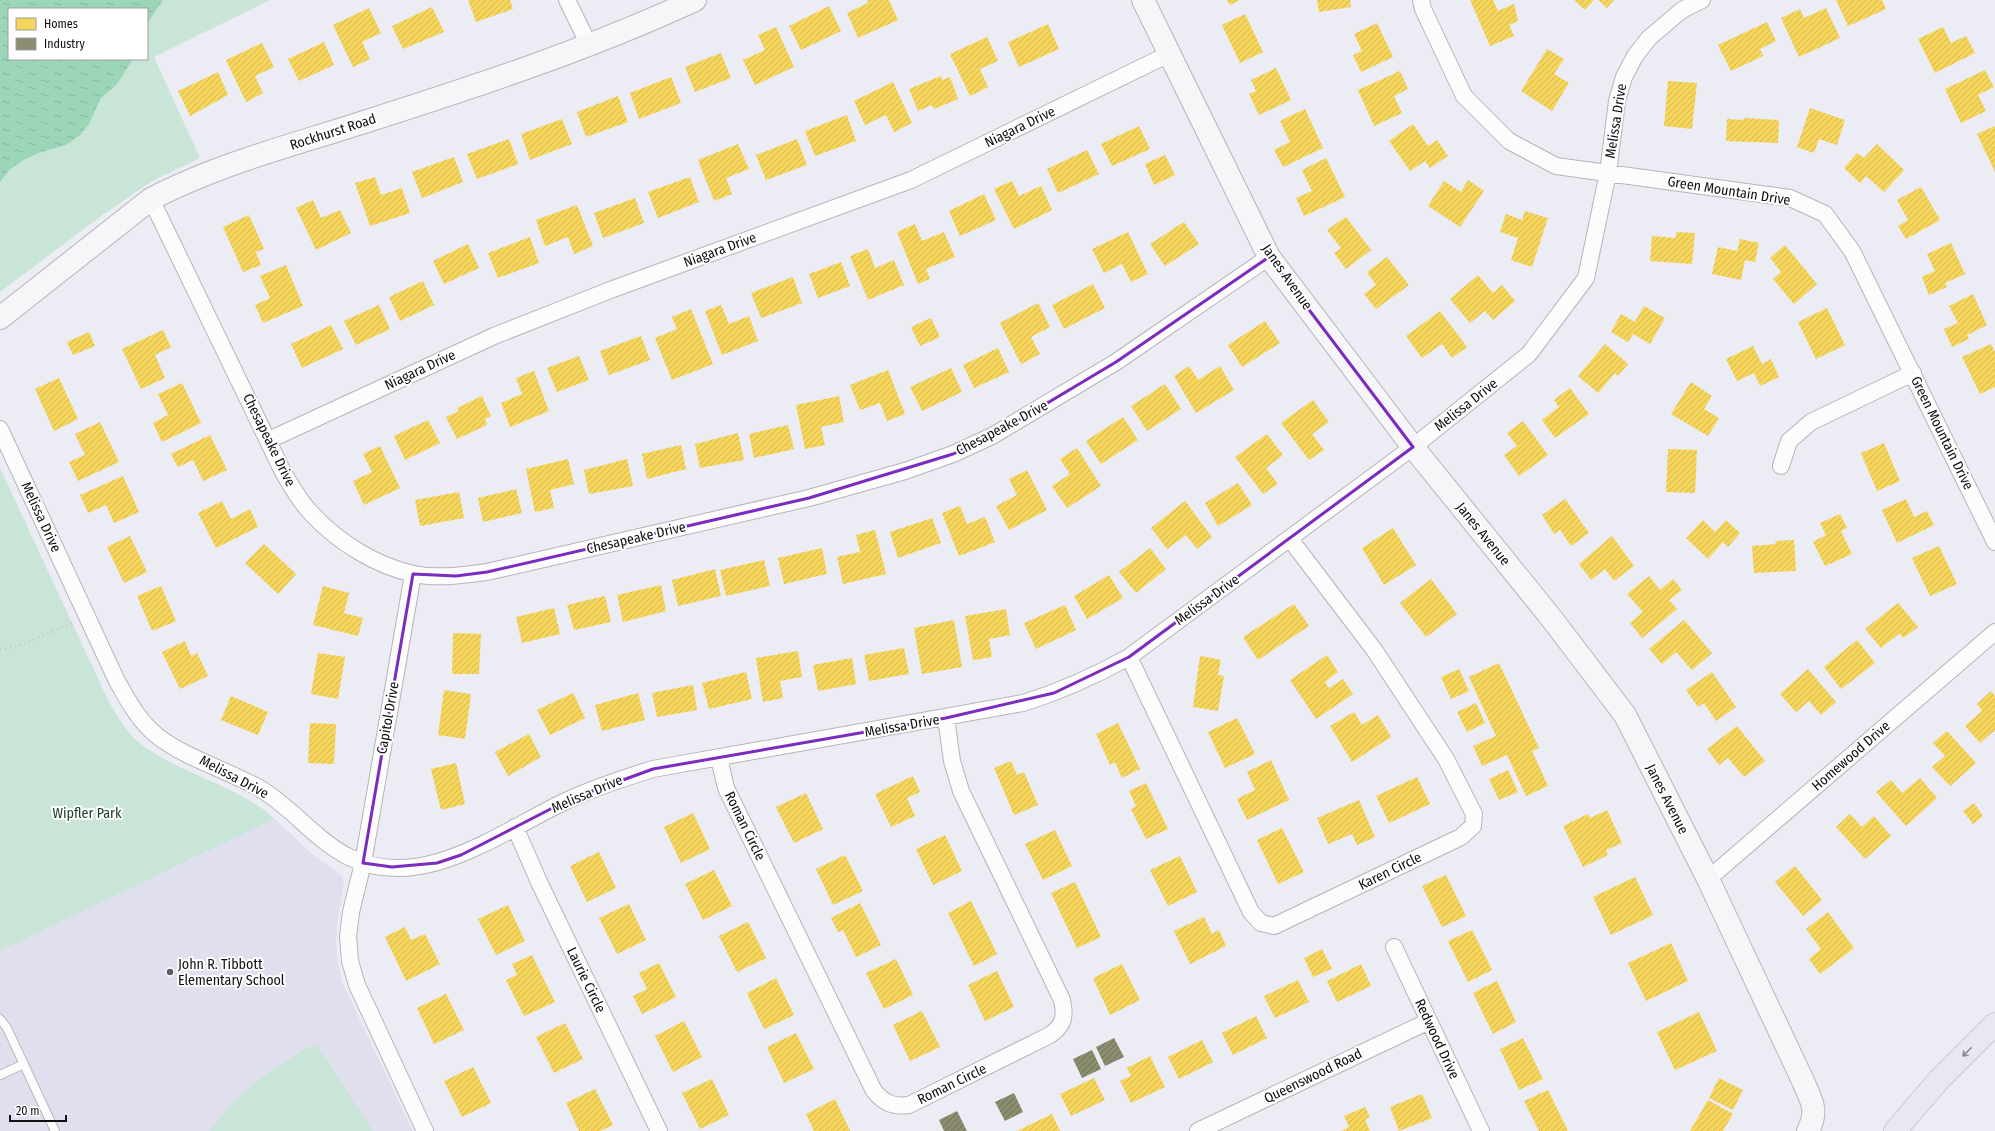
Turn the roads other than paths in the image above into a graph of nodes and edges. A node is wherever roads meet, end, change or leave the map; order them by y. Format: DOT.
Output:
graph roads {
  1 [pos="567,0"];
  2 [pos="695,0"];
  3 [pos="1143,0"];
  4 [pos="1421,0"];
  5 [pos="1702,0"];
  6 [pos="589,46"];
  7 [pos="1169,54"];
  8 [pos="1608,173"];
  9 [pos="152,198"];
  10 [pos="1269,257"];
  11 [pos="0,318"];
  12 [pos="1913,373"];
  13 [pos="0,429"];
  14 [pos="269,440"];
  15 [pos="1413,446"];
  16 [pos="1781,466"];
  17 [pos="1290,539"];
  18 [pos="1995,542"];
  19 [pos="413,574"];
  20 [pos="1995,632"];
  21 [pos="1129,657"];
  22 [pos="946,718"];
  23 [pos="719,758"];
  24 [pos="515,827"];
  25 [pos="363,863"];
  26 [pos="1708,879"];
  27 [pos="1394,947"];
  28 [pos="0,1020"];
  29 [pos="1429,1021"];
  30 [pos="1995,1024"];
  31 [pos="24,1064"];
  32 [pos="0,1075"];
  33 [pos="55,1131"];
  34 [pos="425,1131"];
  35 [pos="659,1131"];
  36 [pos="1198,1131"];
  37 [pos="1481,1131"];
  38 [pos="1808,1131"];
  39 [pos="1895,1131"];
  1 -- 6 [label="street"];
  2 -- 6 [label="street, Rockhurst Road"];
  3 -- 7 [label="street, Janes Avenue"];
  4 -- 8 [label="street, Green Mountain Drive"];
  5 -- 8 [label="street, Melissa Drive"];
  6 -- 9 [label="street, Rockhurst Road"];
  7 -- 10 [label="street, Janes Avenue"];
  7 -- 14 [label="street, Niagara Drive"];
  8 -- 12 [label="street, Green Mountain Drive"];
  8 -- 15 [label="street, Melissa Drive"];
  9 -- 11 [label="street, Rockhurst Road"];
  9 -- 14 [label="street, Chesapeake Drive"];
  10 -- 15 [label="street, Janes Avenue"];
  10 -- 19 [label="street, Chesapeake Drive"];
  12 -- 16 [label="street"];
  12 -- 18 [label="street, Green Mountain Drive"];
  13 -- 25 [label="street, Melissa Drive"];
  14 -- 19 [label="street, Chesapeake Drive"];
  15 -- 17 [label="street, Melissa Drive"];
  15 -- 26 [label="street, Janes Avenue"];
  17 -- 21 [label="street, Melissa Drive"];
  17 -- 21 [label="street, Karen Circle"];
  19 -- 25 [label="street, Capitol Drive"];
  20 -- 26 [label="street, Homewood Drive"];
  21 -- 22 [label="street, Melissa Drive"];
  22 -- 23 [label="street, Melissa Drive"];
  22 -- 23 [label="street, Roman Circle"];
  23 -- 24 [label="street, Melissa Drive"];
  24 -- 25 [label="street, Melissa Drive"];
  24 -- 35 [label="street, Laurie Circle"];
  25 -- 34 [label="street"];
  26 -- 38 [label="street, Janes Avenue"];
  27 -- 29 [label="street, Redwood Drive"];
  28 -- 31 [label="lane"];
  29 -- 36 [label="street, Queenswood Road"];
  29 -- 37 [label="street, Redwood Drive"];
  30 -- 39 [label="highway, one-way"];
  31 -- 32 [label="lane"];
  31 -- 33 [label="lane"];
}
